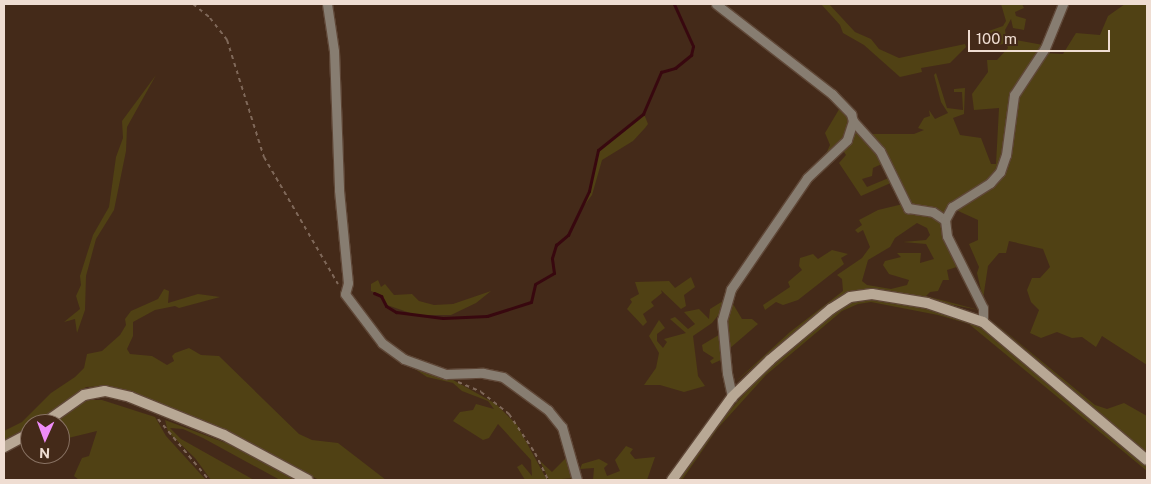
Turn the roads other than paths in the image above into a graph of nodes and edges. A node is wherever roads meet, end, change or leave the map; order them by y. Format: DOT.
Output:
graph roads {
  1 [pos="327,4"];
  2 [pos="716,4"];
  3 [pos="1063,4"];
  4 [pos="853,121"];
  5 [pos="945,220"];
  6 [pos="983,322"];
  7 [pos="732,397"];
  8 [pos="59,414"];
  9 [pos="20,438"];
  10 [pos="4,447"];
  11 [pos="1147,460"];
  12 [pos="308,480"];
  13 [pos="576,480"];
  14 [pos="672,480"];
  1 -- 13 [label="street"];
  2 -- 4 [label="street"];
  3 -- 5 [label="street"];
  4 -- 5 [label="street"];
  4 -- 7 [label="street"];
  5 -- 6 [label="street"];
  6 -- 7 [label="main road"];
  6 -- 11 [label="main road"];
  7 -- 14 [label="main road"];
  8 -- 12 [label="main road"];
  9 -- 10 [label="main road"];
}
